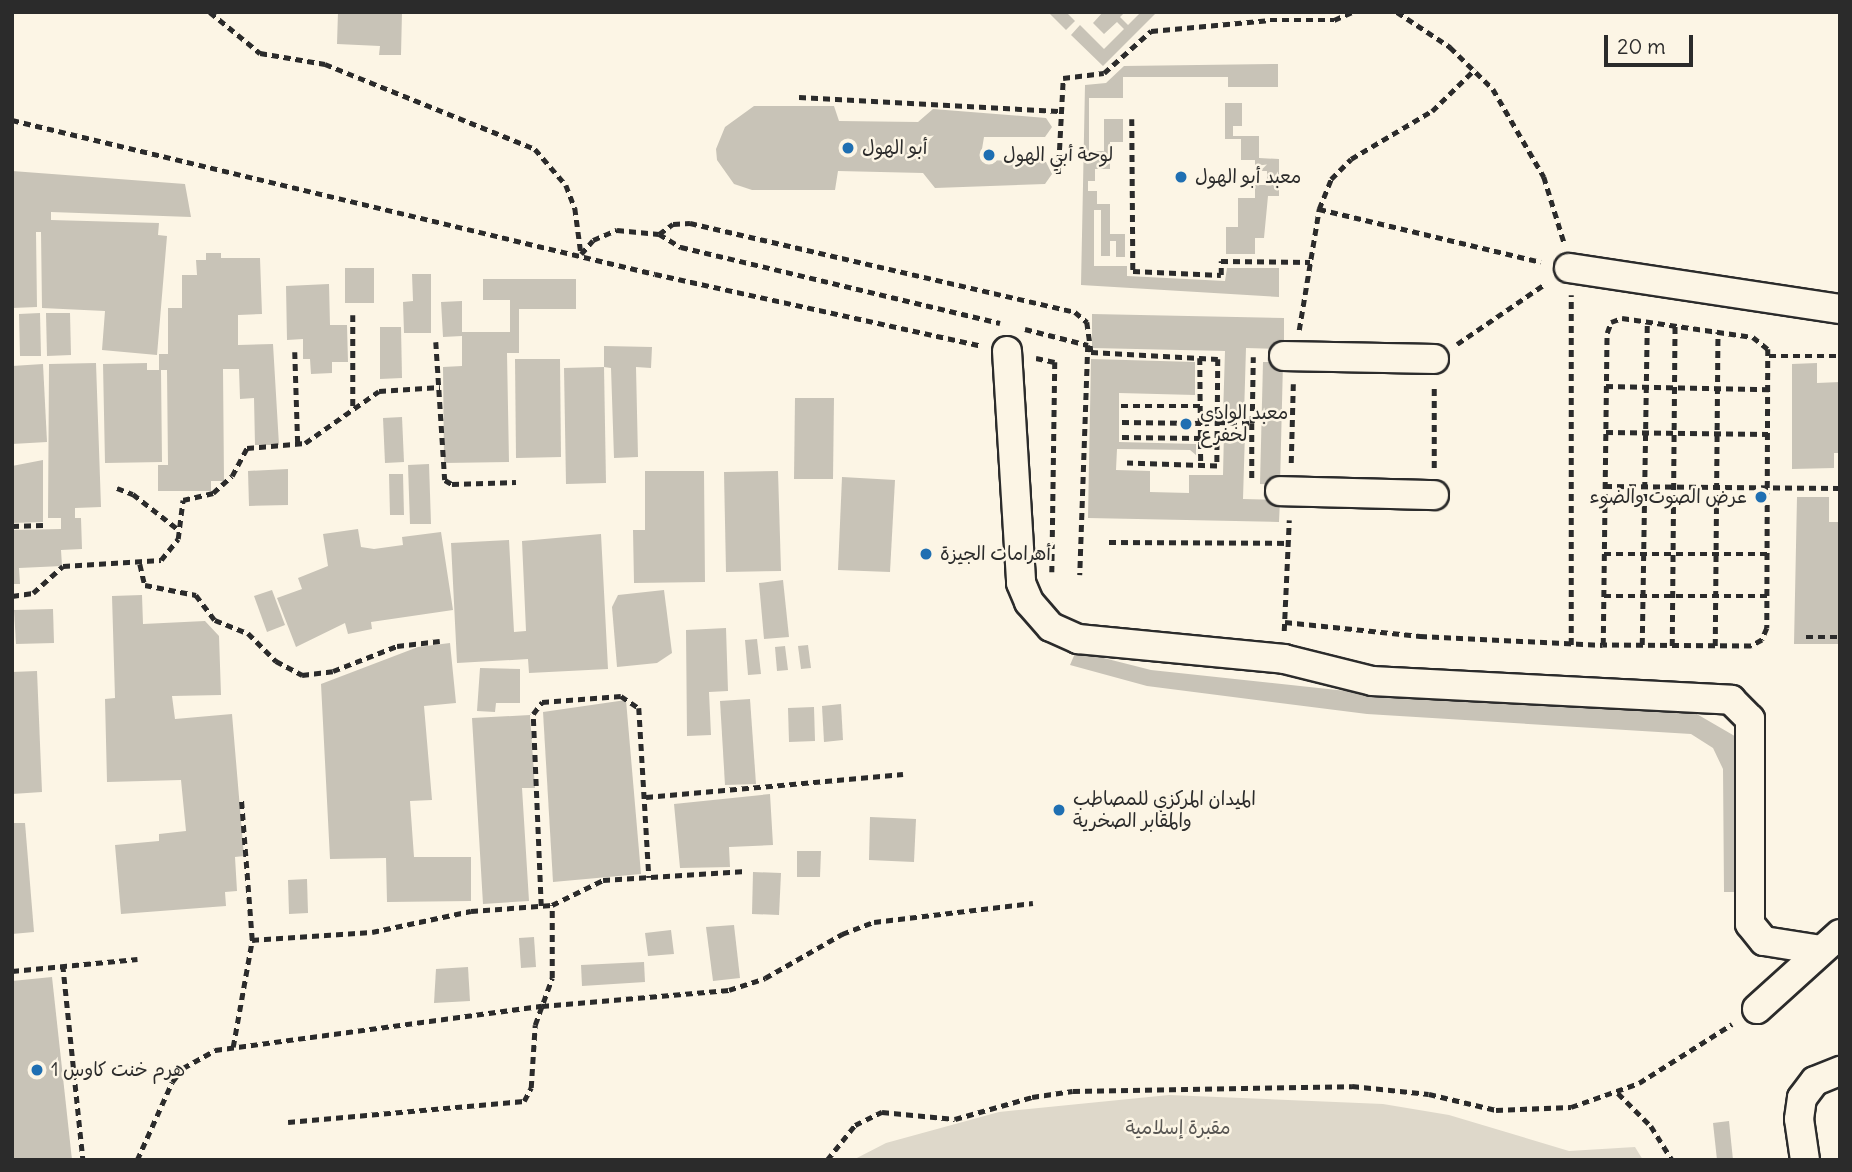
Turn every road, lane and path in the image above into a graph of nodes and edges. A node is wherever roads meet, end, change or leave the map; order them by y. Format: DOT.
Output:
graph roads {
  1 [pos="211,12"];
  2 [pos="1352,12"];
  3 [pos="1397,12"];
  4 [pos="1475,69"];
  5 [pos="799,97"];
  6 [pos="1059,111"];
  7 [pos="1132,119"];
  8 [pos="12,120"];
  9 [pos="1058,174"];
  10 [pos="1319,209"];
  11 [pos="659,234"];
  12 [pos="581,254"];
  13 [pos="1310,262"];
  14 [pos="1569,268"];
  15 [pos="1840,309"];
  16 [pos="353,315"];
  17 [pos="1647,322"];
  18 [pos="1675,326"];
  19 [pos="1718,332"];
  20 [pos="1010,334"];
  21 [pos="436,342"];
  22 [pos="1088,345"];
  23 [pos="295,352"];
  24 [pos="1289,356"];
  25 [pos="1769,356"];
  26 [pos="1840,356"];
  27 [pos="1200,358"];
  28 [pos="1434,359"];
  29 [pos="1606,386"];
  30 [pos="440,387"];
  31 [pos="1646,387"];
  32 [pos="1674,387"];
  33 [pos="1717,388"];
  34 [pos="1769,389"];
  35 [pos="1121,406"];
  36 [pos="1200,406"];
  37 [pos="353,409"];
  38 [pos="1122,422"];
  39 [pos="1218,422"];
  40 [pos="1201,423"];
  41 [pos="1252,423"];
  42 [pos="1605,432"];
  43 [pos="1645,433"];
  44 [pos="1674,433"];
  45 [pos="1716,433"];
  46 [pos="1768,434"];
  47 [pos="1122,437"];
  48 [pos="1201,438"];
  49 [pos="298,445"];
  50 [pos="1127,463"];
  51 [pos="1201,466"];
  52 [pos="516,482"];
  53 [pos="1605,486"];
  54 [pos="1644,486"];
  55 [pos="1673,486"];
  56 [pos="1716,487"];
  57 [pos="1768,487"];
  58 [pos="117,488"];
  59 [pos="1840,488"];
  60 [pos="1280,491"];
  61 [pos="1434,495"];
  62 [pos="43,525"];
  63 [pos="12,526"];
  64 [pos="179,530"];
  65 [pos="1109,542"];
  66 [pos="1288,543"];
  67 [pos="1604,554"];
  68 [pos="1644,554"];
  69 [pos="1672,554"];
  70 [pos="1716,554"];
  71 [pos="1768,554"];
  72 [pos="139,564"];
  73 [pos="1080,575"];
  74 [pos="12,596"];
  75 [pos="1604,596"];
  76 [pos="1643,596"];
  77 [pos="1672,596"];
  78 [pos="1715,596"];
  79 [pos="1767,596"];
  80 [pos="1285,622"];
  81 [pos="1051,627"];
  82 [pos="1806,637"];
  83 [pos="1840,638"];
  84 [pos="440,641"];
  85 [pos="1571,645"];
  86 [pos="1603,645"];
  87 [pos="1642,645"];
  88 [pos="1672,646"];
  89 [pos="1715,646"];
  90 [pos="903,775"];
  91 [pos="241,797"];
  92 [pos="645,797"];
  93 [pos="746,871"];
  94 [pos="649,878"];
  95 [pos="1033,903"];
  96 [pos="552,905"];
  97 [pos="541,906"];
  98 [pos="252,940"];
  99 [pos="1830,942"];
  100 [pos="136,959"];
  101 [pos="63,965"];
  102 [pos="12,971"];
  103 [pos="542,1006"];
  104 [pos="1757,1009"];
  105 [pos="233,1047"];
  106 [pos="1840,1071"];
  107 [pos="1618,1093"];
  108 [pos="288,1122"];
  109 [pos="83,1160"];
  110 [pos="137,1160"];
  111 [pos="827,1160"];
  112 [pos="1672,1160"];
  113 [pos="1805,1160"];
  1 -- 12 [label="path"];
  2 -- 6 [label="path"];
  3 -- 4 [label="path"];
  4 -- 10 [label="path"];
  4 -- 14 [label="path"];
  5 -- 6 [label="path"];
  6 -- 9 [label="path"];
  7 -- 13 [label="path"];
  8 -- 12 [label="path"];
  10 -- 13 [label="path"];
  10 -- 14 [label="path"];
  11 -- 12 [label="path"];
  11 -- 20 [label="path"];
  11 -- 22 [label="path"];
  12 -- 20 [label="path"];
  13 -- 24 [label="path"];
  14 -- 15 [label="street"];
  14 -- 28 [label="path"];
  14 -- 85 [label="path"];
  16 -- 37 [label="path"];
  17 -- 18 [label="path"];
  17 -- 29 [label="path"];
  17 -- 31 [label="path"];
  18 -- 19 [label="path"];
  18 -- 32 [label="path"];
  19 -- 25 [label="path"];
  19 -- 33 [label="path"];
  20 -- 22 [label="path"];
  20 -- 81 [label="street"];
  20 -- 81 [label="path"];
  21 -- 30 [label="path"];
  22 -- 27 [label="path"];
  22 -- 73 [label="path"];
  23 -- 49 [label="path"];
  24 -- 28 [label="street"];
  24 -- 41 [label="path"];
  25 -- 26 [label="path"];
  25 -- 34 [label="path"];
  27 -- 36 [label="path"];
  27 -- 39 [label="path"];
  28 -- 61 [label="path"];
  29 -- 31 [label="path"];
  29 -- 42 [label="path"];
  30 -- 37 [label="path"];
  30 -- 52 [label="path"];
  31 -- 32 [label="path"];
  31 -- 43 [label="path"];
  32 -- 33 [label="path"];
  32 -- 44 [label="path"];
  33 -- 34 [label="path"];
  33 -- 45 [label="path"];
  34 -- 46 [label="path"];
  35 -- 36 [label="path"];
  36 -- 40 [label="path"];
  37 -- 49 [label="path"];
  38 -- 40 [label="path"];
  39 -- 41 [label="path"];
  39 -- 51 [label="path"];
  40 -- 48 [label="path"];
  41 -- 60 [label="path"];
  42 -- 43 [label="path"];
  42 -- 53 [label="path"];
  43 -- 44 [label="path"];
  43 -- 54 [label="path"];
  44 -- 45 [label="path"];
  44 -- 55 [label="path"];
  45 -- 46 [label="path"];
  45 -- 56 [label="path"];
  46 -- 57 [label="path"];
  47 -- 48 [label="path"];
  48 -- 51 [label="path"];
  49 -- 64 [label="path"];
  50 -- 51 [label="path"];
  53 -- 54 [label="path"];
  53 -- 67 [label="path"];
  54 -- 55 [label="path"];
  54 -- 68 [label="path"];
  55 -- 56 [label="path"];
  55 -- 69 [label="path"];
  56 -- 57 [label="path"];
  56 -- 70 [label="path"];
  57 -- 59 [label="path"];
  57 -- 71 [label="path"];
  58 -- 64 [label="path"];
  60 -- 61 [label="street"];
  62 -- 63 [label="path"];
  64 -- 72 [label="path"];
  65 -- 66 [label="path"];
  67 -- 68 [label="path"];
  67 -- 75 [label="path"];
  68 -- 69 [label="path"];
  68 -- 76 [label="path"];
  69 -- 70 [label="path"];
  69 -- 77 [label="path"];
  70 -- 71 [label="path"];
  70 -- 78 [label="path"];
  71 -- 79 [label="path"];
  72 -- 74 [label="path"];
  72 -- 84 [label="path"];
  75 -- 76 [label="path"];
  75 -- 86 [label="path"];
  76 -- 77 [label="path"];
  76 -- 87 [label="path"];
  77 -- 78 [label="path"];
  77 -- 88 [label="path"];
  78 -- 79 [label="path"];
  78 -- 89 [label="path"];
  79 -- 89 [label="path"];
  80 -- 85 [label="path"];
  81 -- 99 [label="street"];
  82 -- 83 [label="path"];
  85 -- 86 [label="path"];
  86 -- 87 [label="path"];
  87 -- 88 [label="path"];
  88 -- 89 [label="path"];
  90 -- 92 [label="path"];
  91 -- 98 [label="path"];
  92 -- 94 [label="path"];
  92 -- 97 [label="path"];
  93 -- 94 [label="path"];
  94 -- 96 [label="path"];
  95 -- 103 [label="path"];
  96 -- 97 [label="path"];
  96 -- 103 [label="path"];
  97 -- 98 [label="path"];
  98 -- 105 [label="path"];
  99 -- 104 [label="street"];
  100 -- 101 [label="path"];
  101 -- 102 [label="path"];
  101 -- 109 [label="path"];
  103 -- 105 [label="path"];
  103 -- 108 [label="path"];
  104 -- 107 [label="path"];
  105 -- 110 [label="path"];
  106 -- 113 [label="street"];
  107 -- 111 [label="path"];
  107 -- 112 [label="path"];
}
